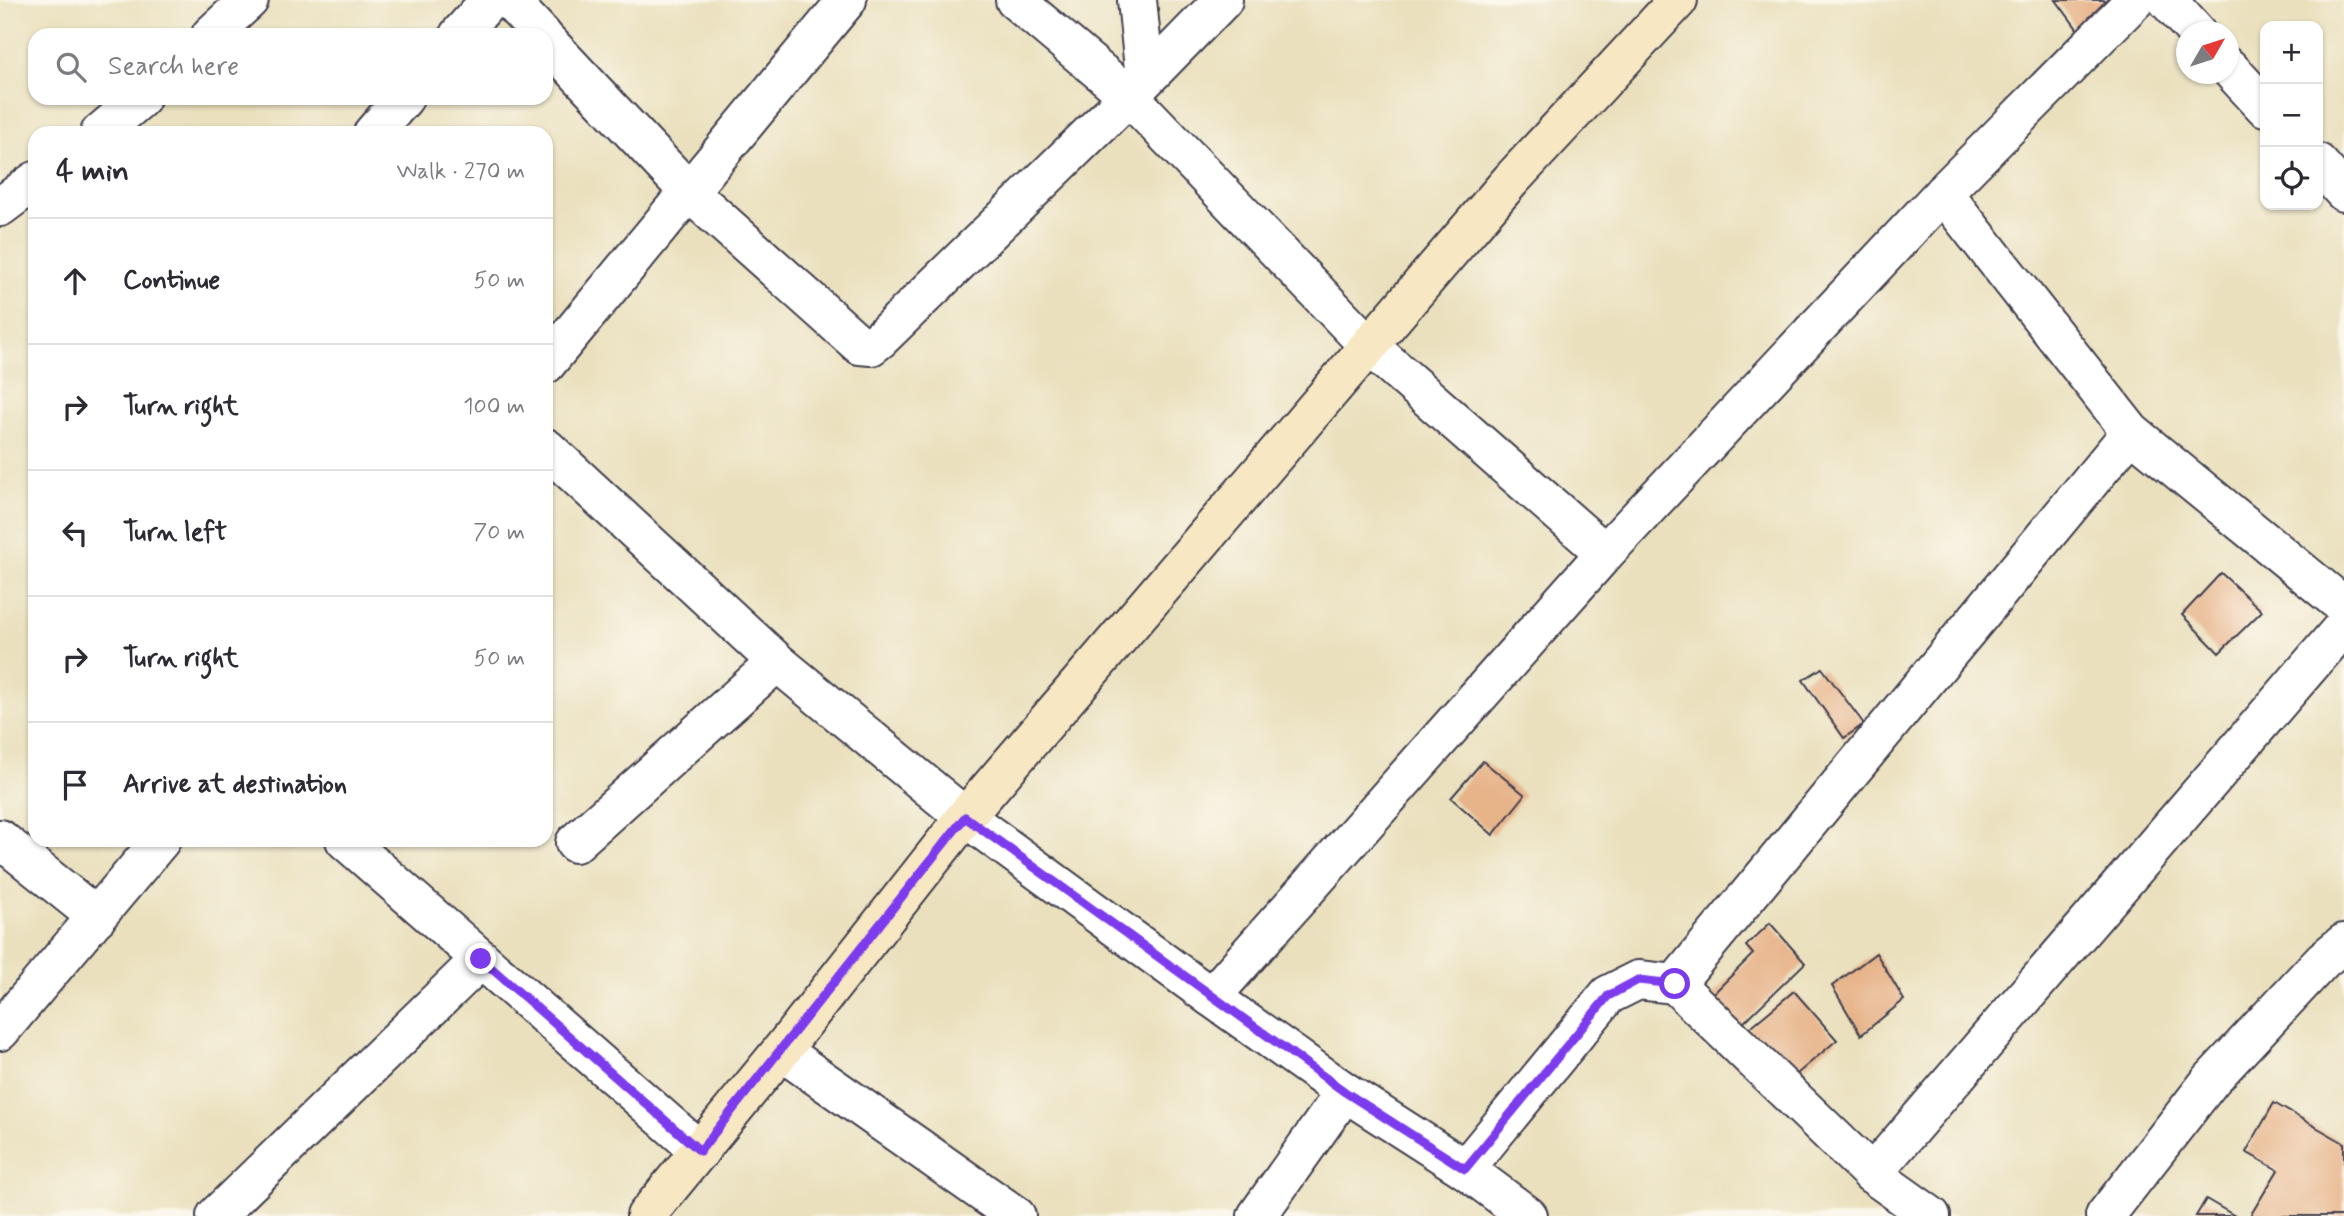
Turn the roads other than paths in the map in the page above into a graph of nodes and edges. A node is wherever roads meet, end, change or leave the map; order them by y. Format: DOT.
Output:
graph roads {
  1 [pos="249,0"];
  2 [pos="490,0"];
  3 [pos="509,0"];
  4 [pos="847,0"];
  5 [pos="1015,0"];
  6 [pos="1137,0"];
  7 [pos="1223,0"];
  8 [pos="1678,0"];
  9 [pos="2135,0"];
  10 [pos="2167,0"];
  11 [pos="2186,21"];
  12 [pos="219,28"];
  13 [pos="465,28"];
  14 [pos="535,28"];
  15 [pos="553,47"];
  16 [pos="2239,79"];
  17 [pos="1137,87"];
  18 [pos="2260,102"];
  19 [pos="133,105"];
  20 [pos="398,105"];
  21 [pos="108,126"];
  22 [pos="379,126"];
  23 [pos="2323,169"];
  24 [pos="28,186"];
  25 [pos="690,192"];
  26 [pos="2344,192"];
  27 [pos="1943,193"];
  28 [pos="0,207"];
  29 [pos="1369,346"];
  30 [pos="553,356"];
  31 [pos="2131,432"];
  32 [pos="553,455"];
  33 [pos="1605,553"];
  34 [pos="2344,606"];
  35 [pos="2344,626"];
  36 [pos="776,662"];
  37 [pos="965,817"];
  38 [pos="0,839"];
  39 [pos="575,843"];
  40 [pos="154,847"];
  41 [pos="353,847"];
  42 [pos="97,917"];
  43 [pos="2344,943"];
  44 [pos="481,959"];
  45 [pos="1675,984"];
  46 [pos="1211,997"];
  47 [pos="0,1031"];
  48 [pos="781,1051"];
  49 [pos="1345,1092"];
  50 [pos="700,1151"];
  51 [pos="1465,1169"];
  52 [pos="1871,1174"];
  53 [pos="216,1216"];
  54 [pos="646,1216"];
  55 [pos="1016,1216"];
  56 [pos="1257,1216"];
  57 [pos="1528,1216"];
  58 [pos="1931,1216"];
  59 [pos="2105,1216"];
  1 -- 12 [label="street"];
  2 -- 13 [label="street"];
  3 -- 14 [label="street"];
  4 -- 25 [label="street"];
  5 -- 17 [label="street"];
  6 -- 17 [label="street"];
  7 -- 17 [label="street"];
  8 -- 29 [label="main road"];
  9 -- 27 [label="street"];
  10 -- 11 [label="street"];
  15 -- 25 [label="street"];
  16 -- 18 [label="street"];
  17 -- 25 [label="street"];
  17 -- 29 [label="street"];
  19 -- 21 [label="street"];
  20 -- 22 [label="street"];
  23 -- 26 [label="street"];
  24 -- 28 [label="street"];
  25 -- 30 [label="street"];
  27 -- 31 [label="street"];
  27 -- 33 [label="street"];
  29 -- 33 [label="street"];
  29 -- 37 [label="main road"];
  31 -- 34 [label="street"];
  31 -- 45 [label="street"];
  32 -- 36 [label="street"];
  33 -- 46 [label="street"];
  35 -- 52 [label="street"];
  36 -- 37 [label="street"];
  36 -- 39 [label="street"];
  37 -- 46 [label="street"];
  37 -- 48 [label="main road"];
  38 -- 42 [label="street"];
  40 -- 42 [label="street"];
  41 -- 44 [label="street"];
  42 -- 47 [label="street"];
  43 -- 59 [label="street"];
  44 -- 50 [label="street"];
  44 -- 53 [label="street"];
  45 -- 51 [label="street"];
  45 -- 52 [label="street"];
  46 -- 49 [label="street"];
  48 -- 50 [label="main road"];
  48 -- 55 [label="street"];
  49 -- 51 [label="street"];
  49 -- 56 [label="street"];
  50 -- 54 [label="main road"];
  51 -- 57 [label="street"];
  52 -- 58 [label="street"];
}
